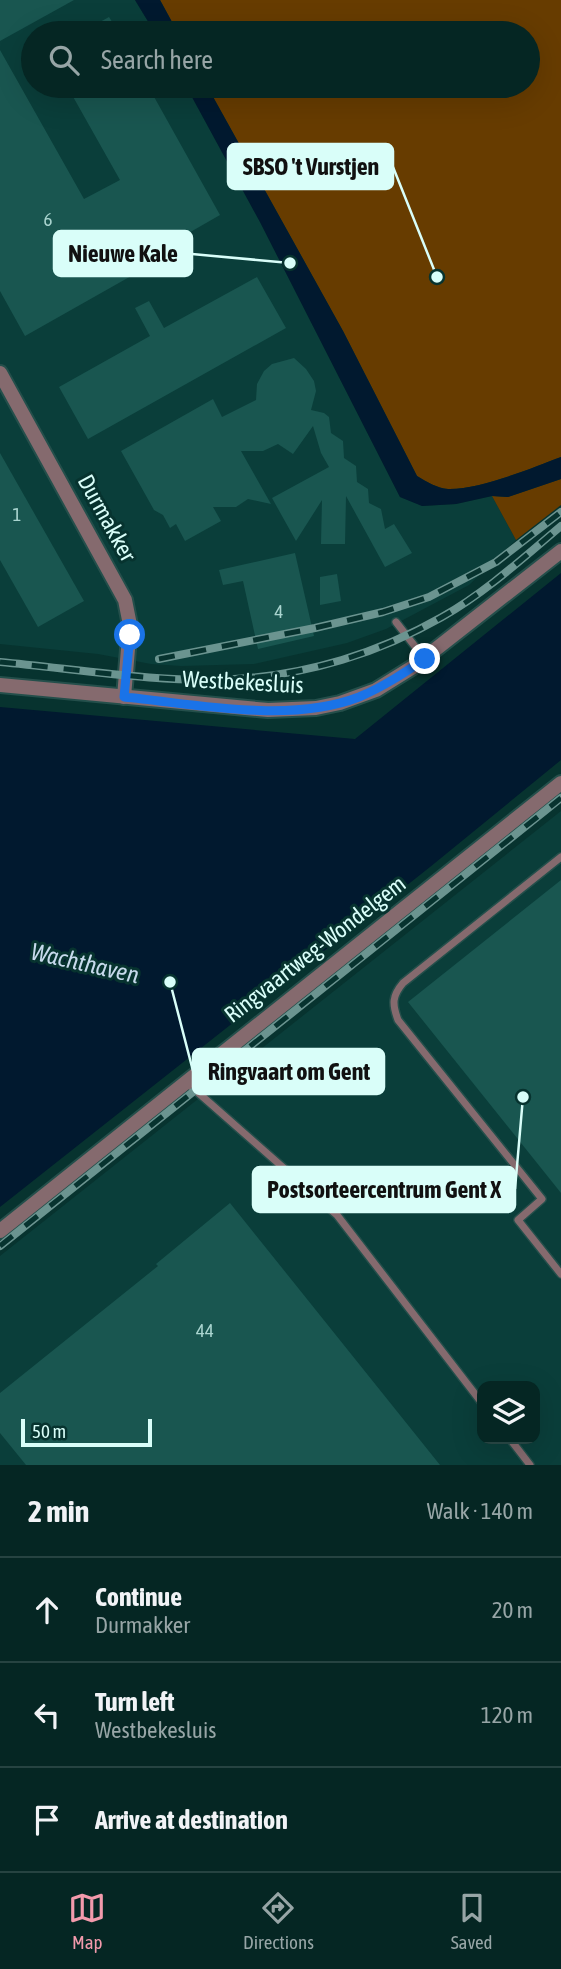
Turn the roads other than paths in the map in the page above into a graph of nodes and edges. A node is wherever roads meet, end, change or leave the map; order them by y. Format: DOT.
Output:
graph roads {
  1 [pos="0,373"];
  2 [pos="561,551"];
  3 [pos="396,622"];
  4 [pos="425,659"];
  5 [pos="0,685"];
  6 [pos="124,697"];
  7 [pos="561,783"];
  8 [pos="561,857"];
  9 [pos="186,1082"];
  10 [pos="0,1231"];
  11 [pos="561,1274"];
  12 [pos="477,1397"];
  13 [pos="514,1444"];
  14 [pos="530,1465"];
  1 -- 6 [label="street, Durmakker"];
  2 -- 4 [label="street, Westbekesluis"];
  3 -- 4 [label="lane"];
  4 -- 6 [label="street, Westbekesluis"];
  5 -- 6 [label="street, Westbekesluis"];
  7 -- 9 [label="street, Ringvaartweg-Wondelgem"];
  8 -- 11 [label="lane"];
  9 -- 10 [label="street, Ringvaartweg-Wondelgem"];
  9 -- 12 [label="lane"];
  13 -- 14 [label="lane"];
}
